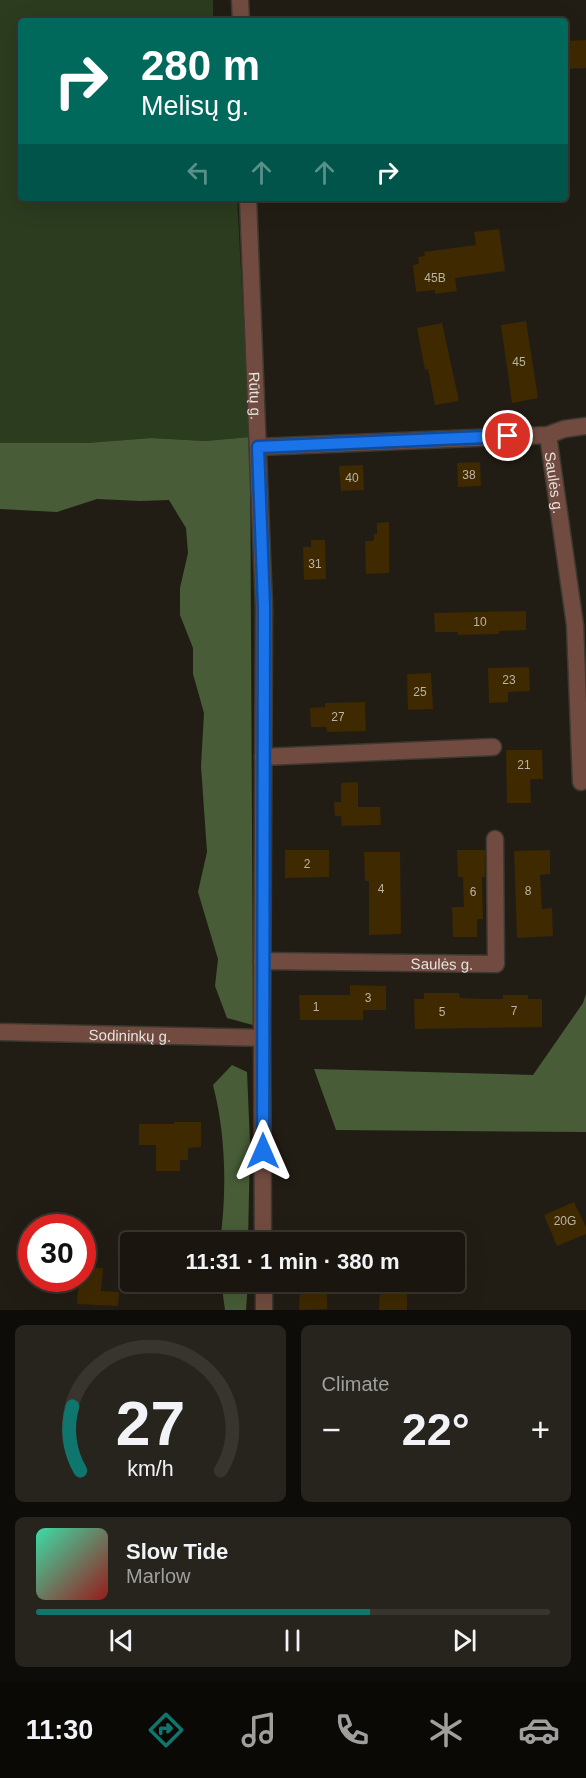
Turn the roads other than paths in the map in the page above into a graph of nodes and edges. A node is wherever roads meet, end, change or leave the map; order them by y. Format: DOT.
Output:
graph roads {
  1 [pos="240,0"];
  2 [pos="241,18"];
  3 [pos="248,201"];
  4 [pos="586,426"];
  5 [pos="548,435"];
  6 [pos="258,447"];
  7 [pos="493,747"];
  8 [pos="263,757"];
  9 [pos="581,782"];
  10 [pos="495,839"];
  11 [pos="262,961"];
  12 [pos="0,1032"];
  13 [pos="262,1038"];
  14 [pos="264,1232"];
  15 [pos="264,1292"];
  16 [pos="264,1310"];
  1 -- 2 [label="street"];
  3 -- 6 [label="street, Rūtų g."];
  4 -- 5 [label="street"];
  5 -- 6 [label="street"];
  5 -- 9 [label="street, Saulės g."];
  6 -- 8 [label="street, Rūtų g."];
  7 -- 8 [label="street"];
  8 -- 11 [label="street, Rūtų g."];
  10 -- 11 [label="street, Saulės g."];
  11 -- 13 [label="street, Rūtų g."];
  12 -- 13 [label="street, Sodininkų g."];
  13 -- 14 [label="street, Rūtų g."];
  15 -- 16 [label="street"];
}
